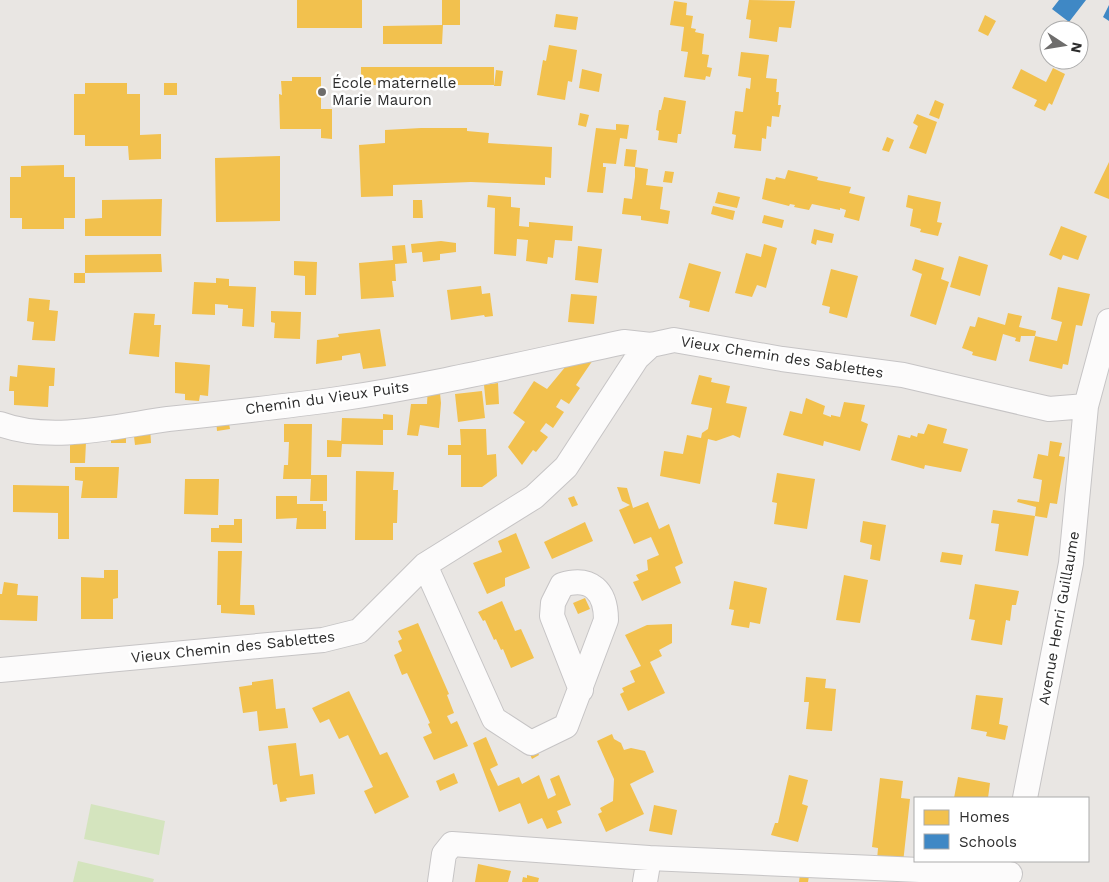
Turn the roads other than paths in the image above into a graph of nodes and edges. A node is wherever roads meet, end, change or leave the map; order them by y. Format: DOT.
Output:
graph roads {
  1 [pos="1109,320"];
  2 [pos="651,344"];
  3 [pos="1086,406"];
  4 [pos="0,424"];
  5 [pos="425,565"];
  6 [pos="0,670"];
  7 [pos="581,690"];
  8 [pos="1025,797"];
  9 [pos="649,858"];
  10 [pos="1010,872"];
  11 [pos="440,882"];
  12 [pos="645,882"];
  1 -- 3 [label="street, Avenue Henri Guillaume"];
  2 -- 3 [label="street, Vieux Chemin des Sablettes"];
  2 -- 4 [label="street, Chemin du Vieux Puits"];
  2 -- 5 [label="street, Vieux Chemin des Sablettes"];
  3 -- 8 [label="street, Avenue Henri Guillaume"];
  5 -- 6 [label="street, Vieux Chemin des Sablettes"];
  5 -- 7 [label="street"];
  9 -- 10 [label="street"];
  9 -- 11 [label="street"];
  9 -- 12 [label="street"];
}
